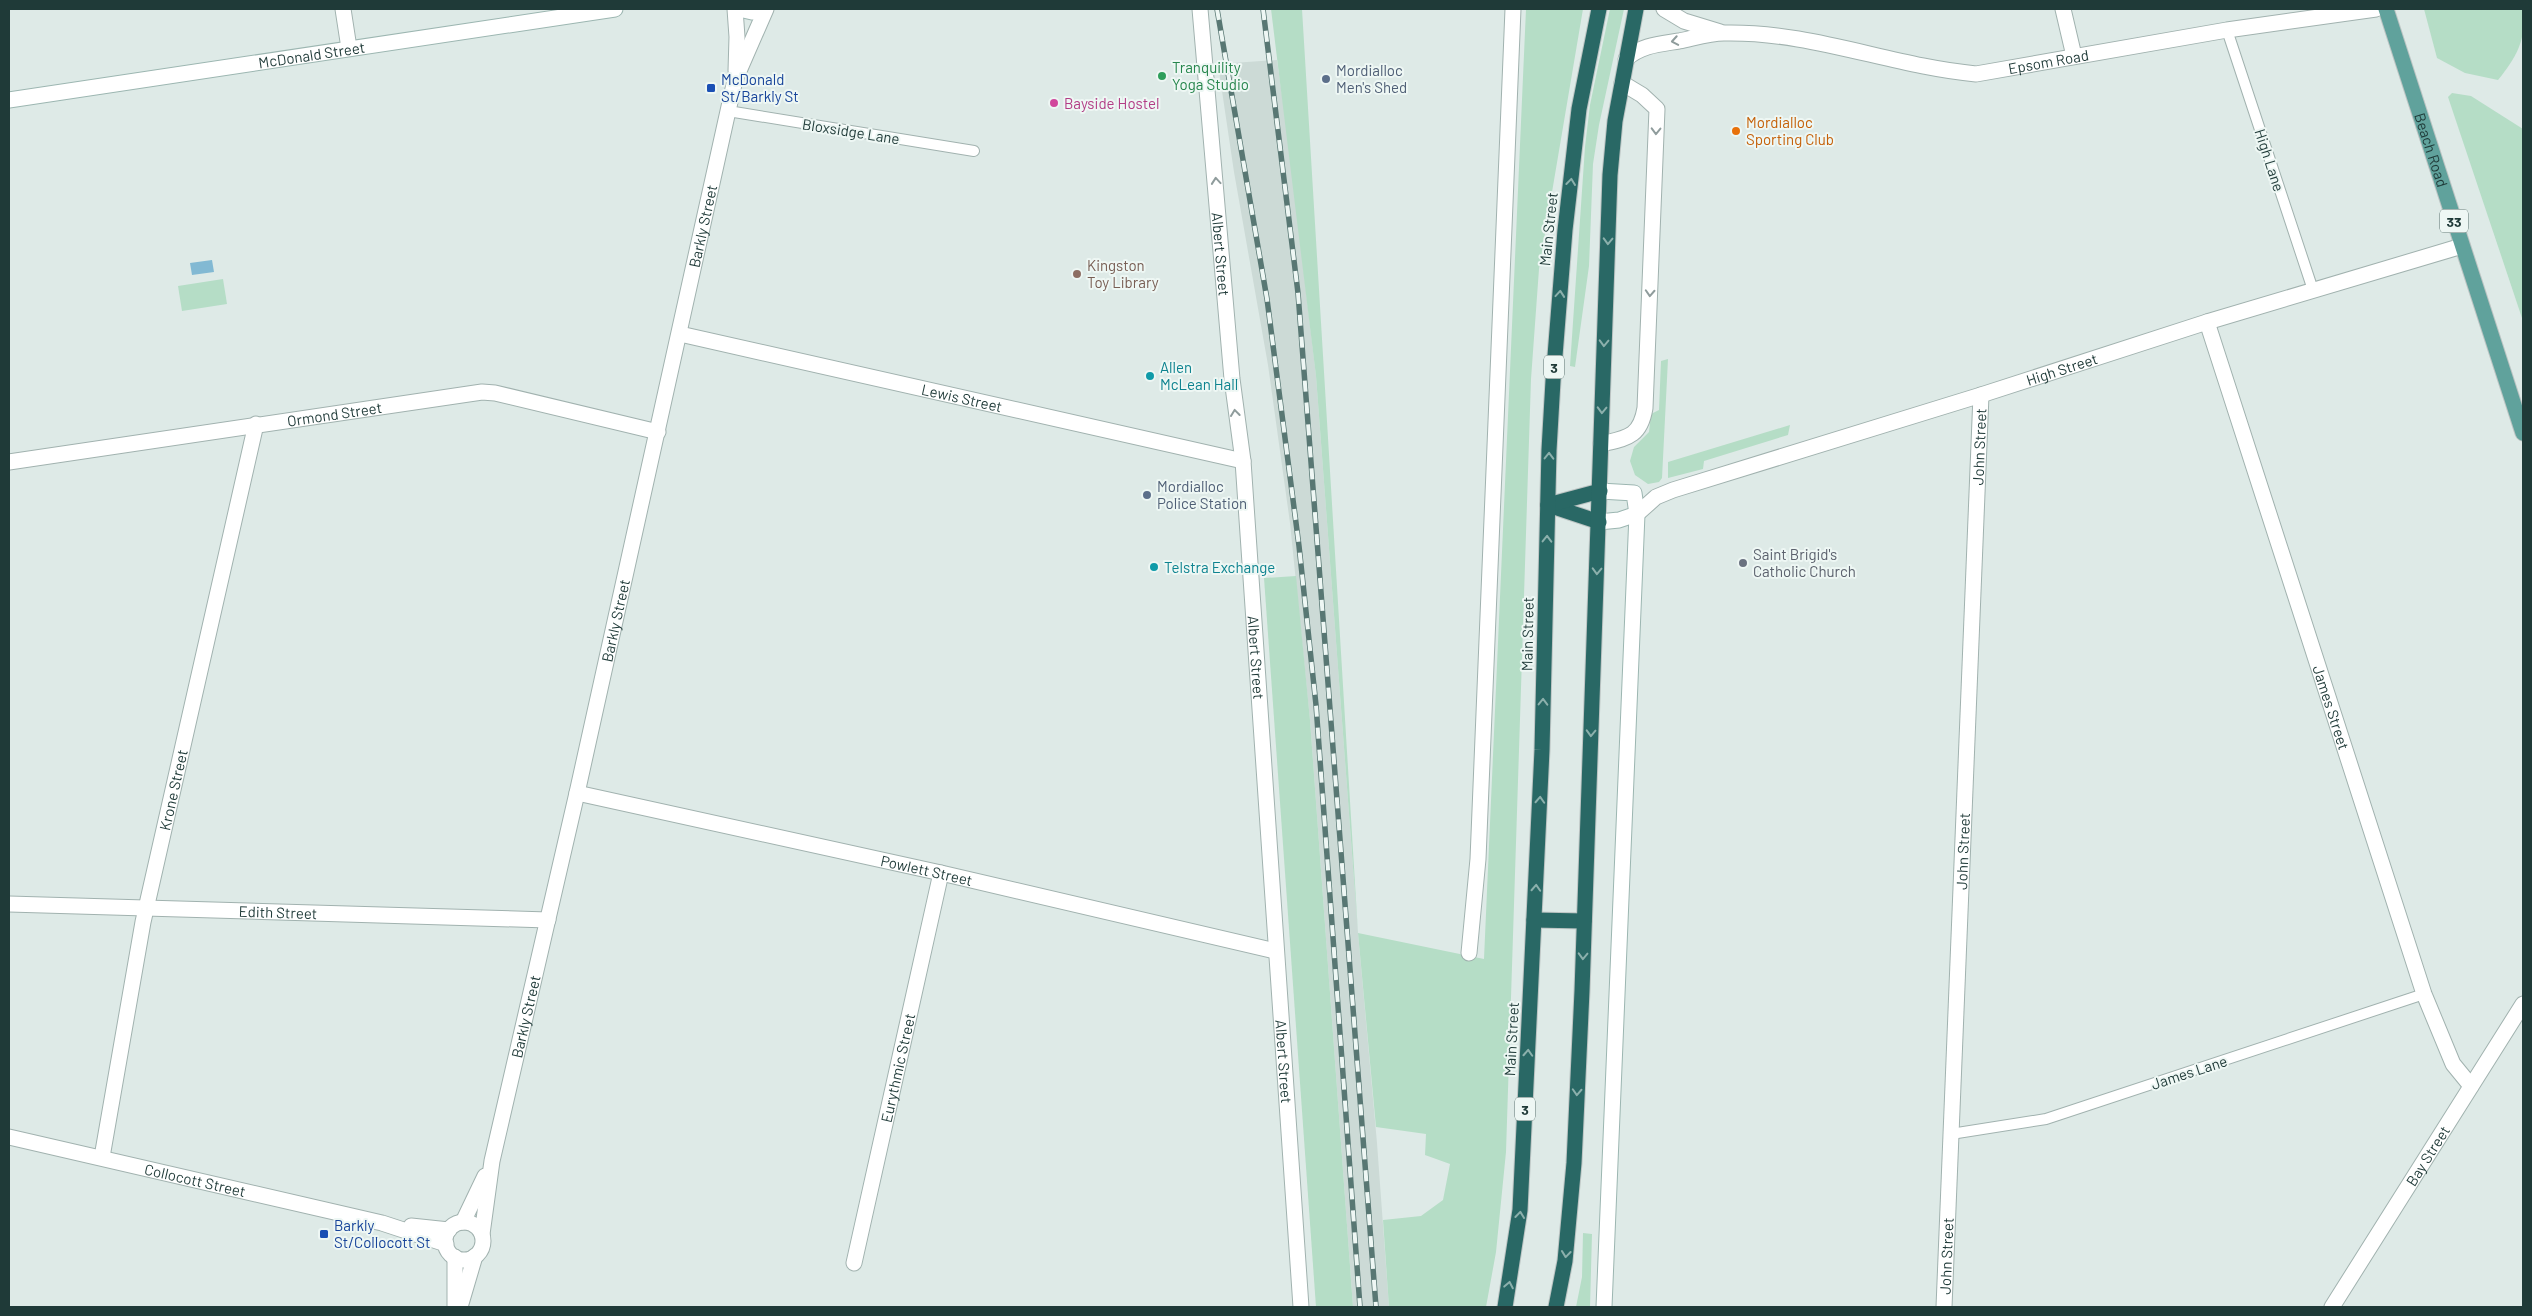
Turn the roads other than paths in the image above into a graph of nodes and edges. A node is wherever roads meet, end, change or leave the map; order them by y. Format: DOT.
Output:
graph roads {
  1 [pos="343,9"];
  2 [pos="615,9"];
  3 [pos="735,9"];
  4 [pos="739,9"];
  5 [pos="765,9"];
  6 [pos="1200,9"];
  7 [pos="1513,9"];
  8 [pos="1599,9"];
  9 [pos="1636,9"];
  10 [pos="1664,9"];
  11 [pos="2063,9"];
  12 [pos="2376,9"];
  13 [pos="2386,9"];
  14 [pos="2227,30"];
  15 [pos="1723,33"];
  16 [pos="349,48"];
  17 [pos="2074,56"];
  18 [pos="1626,59"];
  19 [pos="735,80"];
  20 [pos="1622,83"];
  21 [pos="9,100"];
  22 [pos="728,111"];
  23 [pos="974,150"];
  24 [pos="2462,246"];
  25 [pos="2314,290"];
  26 [pos="2207,322"];
  27 [pos="680,334"];
  28 [pos="1981,395"];
  29 [pos="256,424"];
  30 [pos="658,432"];
  31 [pos="2523,434"];
  32 [pos="1601,444"];
  33 [pos="1243,461"];
  34 [pos="9,462"];
  35 [pos="1600,491"];
  36 [pos="1634,493"];
  37 [pos="1663,493"];
  38 [pos="1548,505"];
  39 [pos="1637,514"];
  40 [pos="1599,522"];
  41 [pos="577,793"];
  42 [pos="941,873"];
  43 [pos="9,904"];
  44 [pos="148,908"];
  45 [pos="548,920"];
  46 [pos="1534,920"];
  47 [pos="1584,921"];
  48 [pos="1275,951"];
  49 [pos="1470,953"];
  50 [pos="2424,994"];
  51 [pos="2523,1004"];
  52 [pos="2471,1086"];
  53 [pos="1951,1134"];
  54 [pos="9,1137"];
  55 [pos="102,1157"];
  56 [pos="492,1161"];
  57 [pos="463,1222"];
  58 [pos="482,1234"];
  59 [pos="447,1237"];
  60 [pos="475,1256"];
  61 [pos="456,1257"];
  62 [pos="854,1263"];
  63 [pos="455,1307"];
  64 [pos="460,1307"];
  65 [pos="1301,1307"];
  66 [pos="1505,1307"];
  67 [pos="1556,1307"];
  68 [pos="1604,1307"];
  69 [pos="1944,1307"];
  70 [pos="2332,1307"];
  1 -- 16 [label="street"];
  2 -- 16 [label="street, McDonald Street"];
  3 -- 19 [label="street, Barkly Street"];
  4 -- 5 [label="street"];
  5 -- 19 [label="street, Barkly Street"];
  33 -- 6 [label="street, Albert Street, one-way"];
  7 -- 49 [label="street"];
  38 -- 8 [label="highway, Main Street / 3, one-way"];
  9 -- 18 [label="highway"];
  10 -- 15 [label="street, Epsom Road"];
  11 -- 17 [label="street"];
  12 -- 14 [label="street, Epsom Road"];
  13 -- 24 [label="main road, Beach Road / 33"];
  14 -- 17 [label="street, Epsom Road"];
  14 -- 25 [label="lane, High Lane"];
  15 -- 17 [label="street, Epsom Road"];
  15 -- 18 [label="street, Epsom Road, one-way"];
  16 -- 21 [label="street, McDonald Street"];
  18 -- 20 [label="highway"];
  19 -- 22 [label="street, Barkly Street"];
  20 -- 32 [label="highway, one-way"];
  20 -- 32 [label="street, one-way"];
  22 -- 23 [label="lane, Bloxsidge Lane"];
  22 -- 27 [label="street, Barkly Street"];
  24 -- 25 [label="street, High Street"];
  24 -- 31 [label="main road, Beach Road / 33"];
  25 -- 26 [label="street, High Street"];
  26 -- 28 [label="street, High Street"];
  26 -- 50 [label="street, James Street"];
  27 -- 30 [label="street, Barkly Street"];
  27 -- 33 [label="street, Lewis Street"];
  28 -- 37 [label="street, High Street"];
  28 -- 53 [label="street, John Street"];
  29 -- 30 [label="street, Ormond Street"];
  29 -- 34 [label="street, Ormond Street"];
  29 -- 44 [label="street, Krone Street"];
  30 -- 41 [label="street, Barkly Street"];
  32 -- 35 [label="highway"];
  33 -- 48 [label="street, Albert Street"];
  35 -- 36 [label="street, High Street"];
  35 -- 38 [label="highway"];
  35 -- 40 [label="highway"];
  36 -- 37 [label="street, High Street"];
  36 -- 39 [label="street"];
  37 -- 39 [label="street, High Street"];
  38 -- 40 [label="highway"];
  46 -- 38 [label="highway, Main Street / 3, one-way"];
  39 -- 40 [label="street, High Street"];
  39 -- 68 [label="street"];
  40 -- 47 [label="highway, one-way"];
  41 -- 42 [label="street, Powlett Street"];
  41 -- 45 [label="street, Barkly Street"];
  42 -- 48 [label="street, Powlett Street"];
  42 -- 62 [label="street, Eurythmic Street"];
  43 -- 44 [label="street, Edith Street"];
  44 -- 45 [label="street, Edith Street"];
  44 -- 55 [label="street, Krone Street"];
  45 -- 56 [label="street, Barkly Street"];
  46 -- 47 [label="highway"];
  66 -- 46 [label="highway, Main Street / 3, one-way"];
  47 -- 67 [label="highway, one-way"];
  48 -- 65 [label="street, Albert Street"];
  50 -- 52 [label="street, James Street"];
  50 -- 53 [label="lane, James Lane"];
  51 -- 52 [label="street, Bay Street"];
  52 -- 70 [label="street, Bay Street"];
  53 -- 69 [label="street, John Street"];
  54 -- 55 [label="street, Collocott Street"];
  55 -- 59 [label="street, Collocott Street"];
  56 -- 57 [label="street, Barkly Street"];
  56 -- 58 [label="street, Barkly Street"];
  57 -- 58 [label="street"];
  57 -- 59 [label="street"];
  58 -- 60 [label="street"];
  59 -- 61 [label="street"];
  60 -- 61 [label="street"];
  60 -- 64 [label="street"];
  61 -- 63 [label="street"];
}
